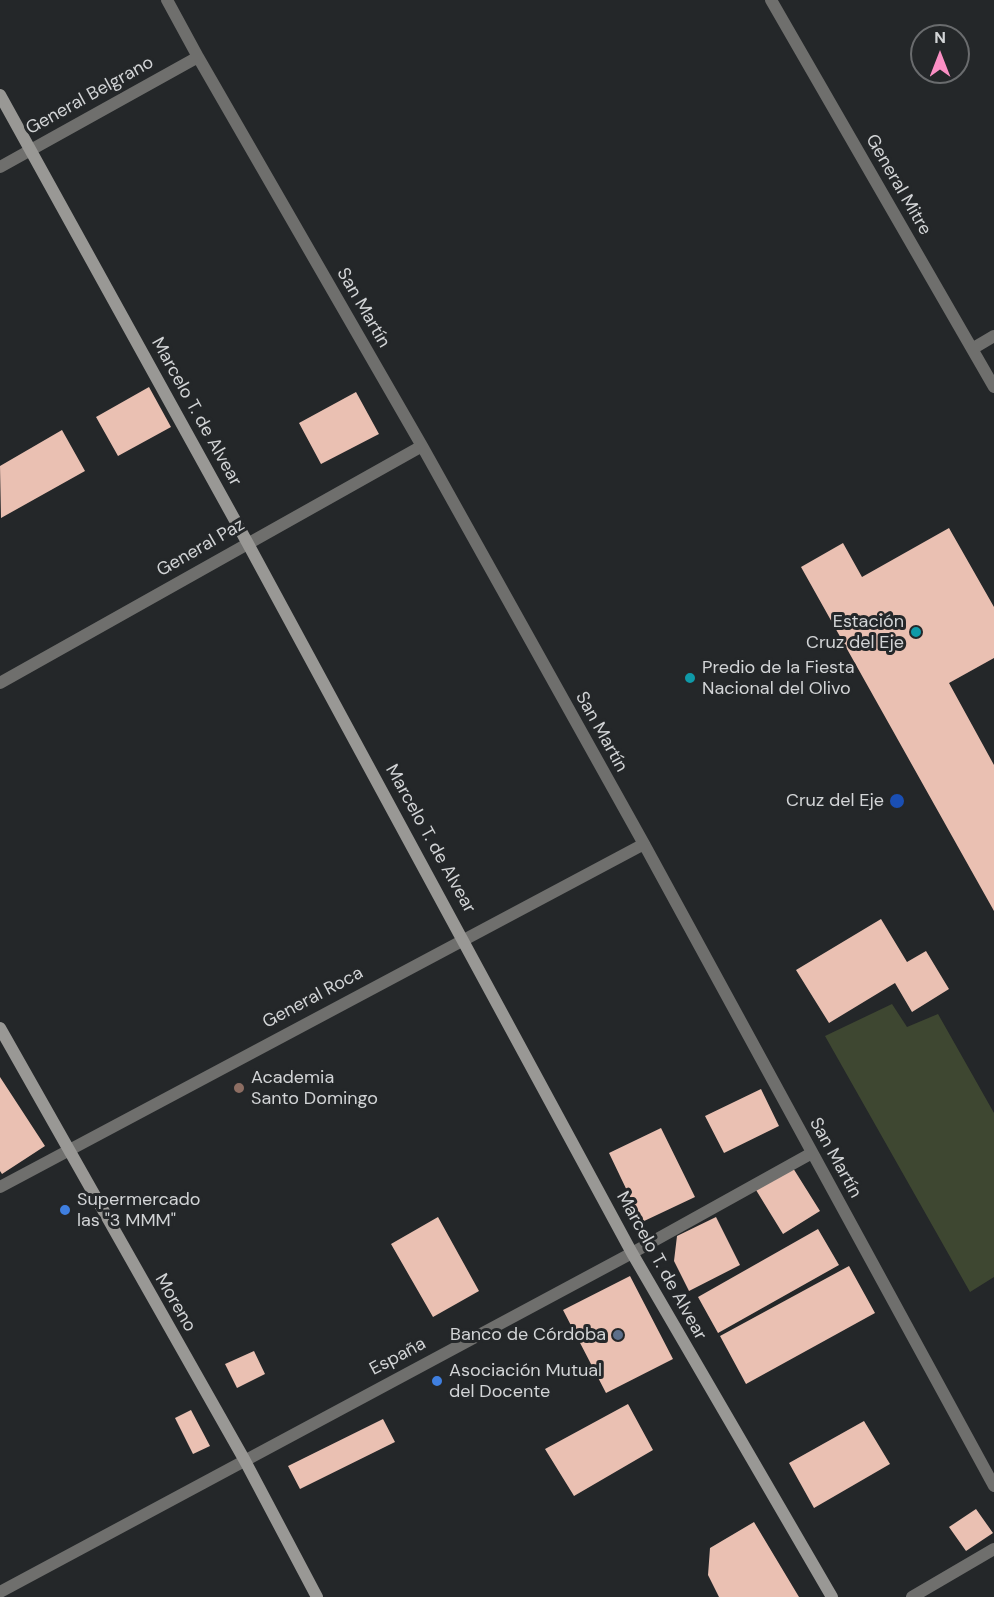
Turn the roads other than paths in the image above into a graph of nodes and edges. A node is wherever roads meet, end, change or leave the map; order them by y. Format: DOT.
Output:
graph roads {
  1 [pos="168,0"];
  2 [pos="771,0"];
  3 [pos="198,57"];
  4 [pos="0,95"];
  5 [pos="30,150"];
  6 [pos="0,167"];
  7 [pos="994,336"];
  8 [pos="972,349"];
  9 [pos="994,387"];
  10 [pos="422,447"];
  11 [pos="247,542"];
  12 [pos="0,683"];
  13 [pos="644,844"];
  14 [pos="463,938"];
  15 [pos="0,1028"];
  16 [pos="67,1150"];
  17 [pos="812,1153"];
  18 [pos="0,1187"];
  19 [pos="632,1253"];
  20 [pos="244,1459"];
  21 [pos="994,1486"];
  22 [pos="994,1549"];
  23 [pos="0,1592"];
  24 [pos="317,1597"];
  25 [pos="832,1597"];
  26 [pos="912,1597"];
  1 -- 3 [label="street, San Martín"];
  2 -- 8 [label="street, General Mitre"];
  3 -- 5 [label="street, General Belgrano"];
  3 -- 10 [label="street, San Martín"];
  4 -- 5 [label="street, Marcelo T. de Alvear"];
  5 -- 6 [label="street, General Belgrano"];
  5 -- 11 [label="street, Marcelo T. de Alvear"];
  7 -- 8 [label="street"];
  8 -- 9 [label="street, General Mitre"];
  10 -- 11 [label="street, General Paz"];
  10 -- 13 [label="street, San Martín"];
  11 -- 12 [label="street, General Paz"];
  11 -- 14 [label="street, Marcelo T. de Alvear"];
  13 -- 14 [label="street, General Roca"];
  13 -- 17 [label="street, San Martín"];
  14 -- 16 [label="street, General Roca"];
  14 -- 19 [label="street, Marcelo T. de Alvear"];
  15 -- 16 [label="street, Moreno"];
  16 -- 18 [label="street, General Roca"];
  16 -- 20 [label="street, Moreno"];
  17 -- 19 [label="street, España"];
  17 -- 21 [label="street, San Martín"];
  19 -- 20 [label="street, España"];
  19 -- 25 [label="street, Marcelo T. de Alvear"];
  20 -- 23 [label="street, España"];
  20 -- 24 [label="street, Moreno"];
  22 -- 26 [label="street"];
}
